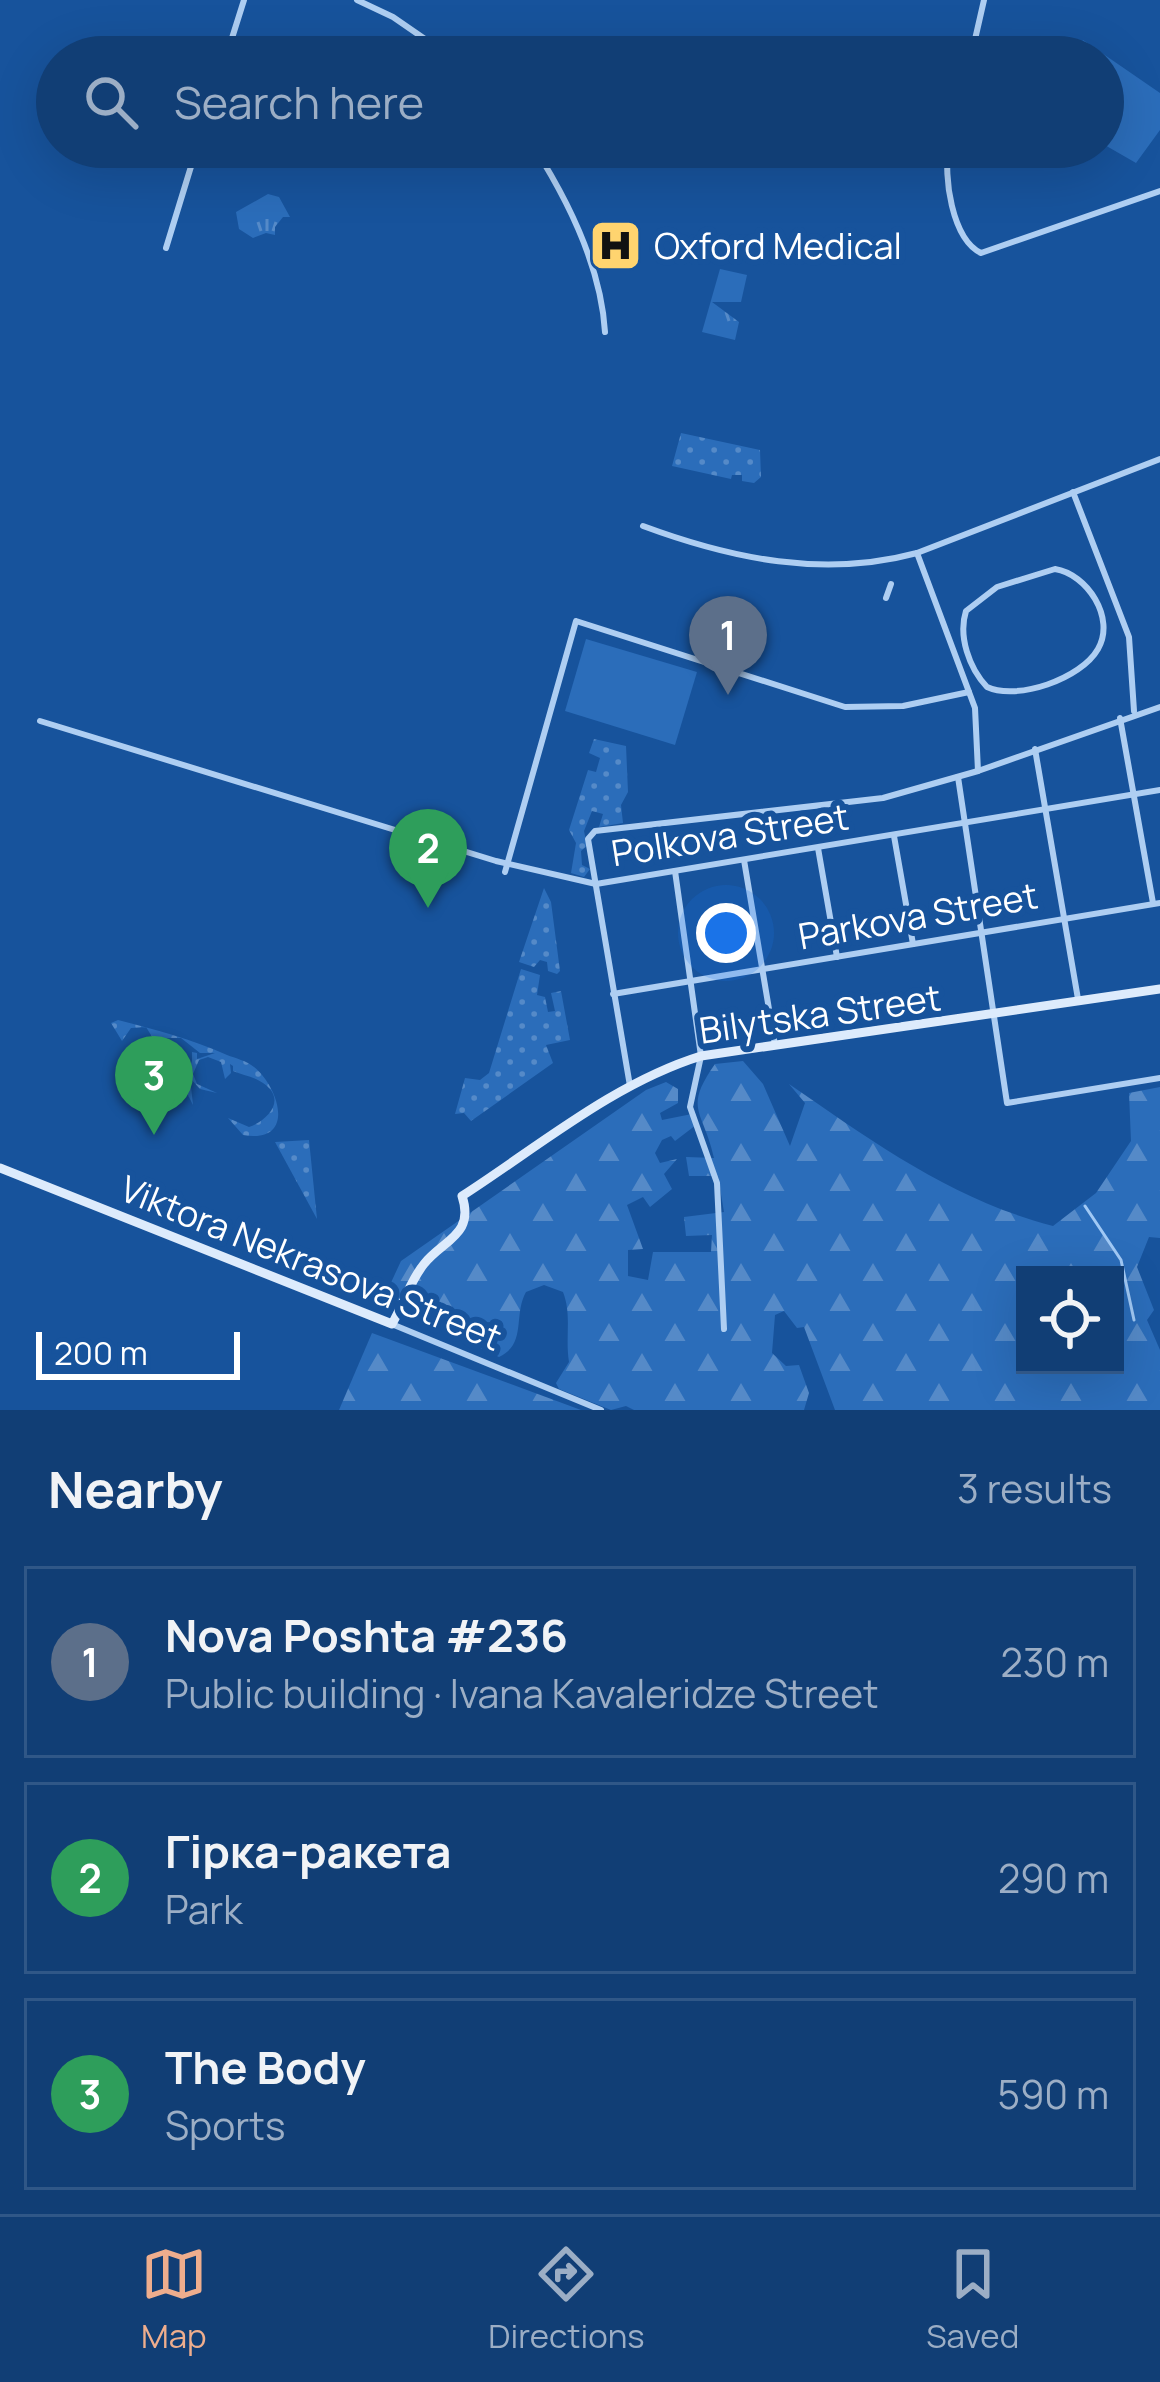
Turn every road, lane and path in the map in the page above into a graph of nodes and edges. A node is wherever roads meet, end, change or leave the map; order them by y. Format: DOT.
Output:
graph roads {
  1 [pos="244,0"];
  2 [pos="357,0"];
  3 [pos="983,0"];
  4 [pos="233,36"];
  5 [pos="421,36"];
  6 [pos="975,36"];
  7 [pos="191,168"];
  8 [pos="545,168"];
  9 [pos="947,168"];
  10 [pos="1160,191"];
  11 [pos="166,248"];
  12 [pos="605,332"];
  13 [pos="1160,459"];
  14 [pos="1073,492"];
  15 [pos="643,526"];
  16 [pos="917,553"];
  17 [pos="891,584"];
  18 [pos="886,598"];
  19 [pos="1116,605"];
  20 [pos="1100,612"];
  21 [pos="963,638"];
  22 [pos="950,642"];
  23 [pos="969,692"];
  24 [pos="1160,706"];
  25 [pos="1134,713"];
  26 [pos="1120,718"];
  27 [pos="40,721"];
  28 [pos="1035,749"];
  29 [pos="978,771"];
  30 [pos="958,777"];
  31 [pos="1160,790"];
  32 [pos="1132,796"];
  33 [pos="1046,810"];
  34 [pos="965,823"];
  35 [pos="894,836"];
  36 [pos="818,848"];
  37 [pos="744,860"];
  38 [pos="507,868"];
  39 [pos="675,871"];
  40 [pos="596,884"];
  41 [pos="1157,904"];
  42 [pos="1064,918"];
  43 [pos="983,932"];
  44 [pos="914,944"];
  45 [pos="837,957"];
  46 [pos="761,970"];
  47 [pos="690,980"];
  48 [pos="1160,989"];
  49 [pos="613,994"];
  50 [pos="1079,1003"];
  51 [pos="994,1016"];
  52 [pos="775,1045"];
  53 [pos="701,1056"];
  54 [pos="1160,1078"];
  55 [pos="630,1086"];
  56 [pos="0,1168"];
  57 [pos="392,1324"];
  58 [pos="724,1329"];
  59 [pos="601,1410"];
  1 -- 4 [label="street"];
  2 -- 5 [label="street"];
  3 -- 6 [label="street"];
  7 -- 11 [label="street"];
  8 -- 12 [label="street"];
  9 -- 10 [label="street"];
  13 -- 14 [label="street"];
  14 -- 16 [label="street"];
  14 -- 19 [label="street"];
  15 -- 16 [label="street"];
  16 -- 22 [label="street"];
  17 -- 18 [label="street"];
  19 -- 20 [label="street"];
  19 -- 25 [label="street"];
  20 -- 21 [label="street"];
  20 -- 21 [label="street"];
  21 -- 22 [label="street"];
  22 -- 23 [label="street"];
  23 -- 29 [label="street"];
  23 -- 38 [label="street"];
  24 -- 25 [label="street"];
  25 -- 26 [label="street"];
  26 -- 28 [label="street"];
  26 -- 32 [label="street"];
  27 -- 38 [label="street, Polkova Street"];
  28 -- 29 [label="street"];
  28 -- 33 [label="street"];
  29 -- 30 [label="street"];
  30 -- 34 [label="street"];
  30 -- 40 [label="street"];
  31 -- 32 [label="street, Polkova Street"];
  32 -- 33 [label="street, Polkova Street"];
  32 -- 41 [label="street"];
  33 -- 34 [label="street, Polkova Street"];
  33 -- 42 [label="street"];
  34 -- 35 [label="street, Polkova Street"];
  34 -- 43 [label="street"];
  35 -- 36 [label="street, Polkova Street"];
  35 -- 44 [label="street"];
  36 -- 37 [label="street, Polkova Street"];
  36 -- 45 [label="street"];
  37 -- 39 [label="street, Polkova Street"];
  37 -- 46 [label="street"];
  38 -- 40 [label="street, Polkova Street"];
  39 -- 40 [label="street, Polkova Street"];
  39 -- 47 [label="street"];
  40 -- 49 [label="street"];
  41 -- 42 [label="street, Parkova Street"];
  42 -- 43 [label="street, Parkova Street"];
  42 -- 50 [label="street"];
  43 -- 44 [label="street, Parkova Street"];
  43 -- 51 [label="street"];
  44 -- 45 [label="street, Parkova Street"];
  45 -- 46 [label="street, Parkova Street"];
  46 -- 47 [label="street, Parkova Street"];
  46 -- 52 [label="street"];
  47 -- 49 [label="street, Parkova Street"];
  47 -- 53 [label="street"];
  48 -- 50 [label="main road, Bilytska Street"];
  49 -- 55 [label="street"];
  50 -- 51 [label="main road, Bilytska Street"];
  51 -- 52 [label="main road, Bilytska Street"];
  51 -- 54 [label="street"];
  52 -- 53 [label="main road, Bilytska Street"];
  53 -- 55 [label="main road, Bilytska Street"];
  53 -- 58 [label="street"];
  55 -- 57 [label="main road, Bilytska Street"];
  56 -- 57 [label="main road, Viktora Nekrasova Street"];
  57 -- 59 [label="street, Viktora Nekrasova Street"];
}
